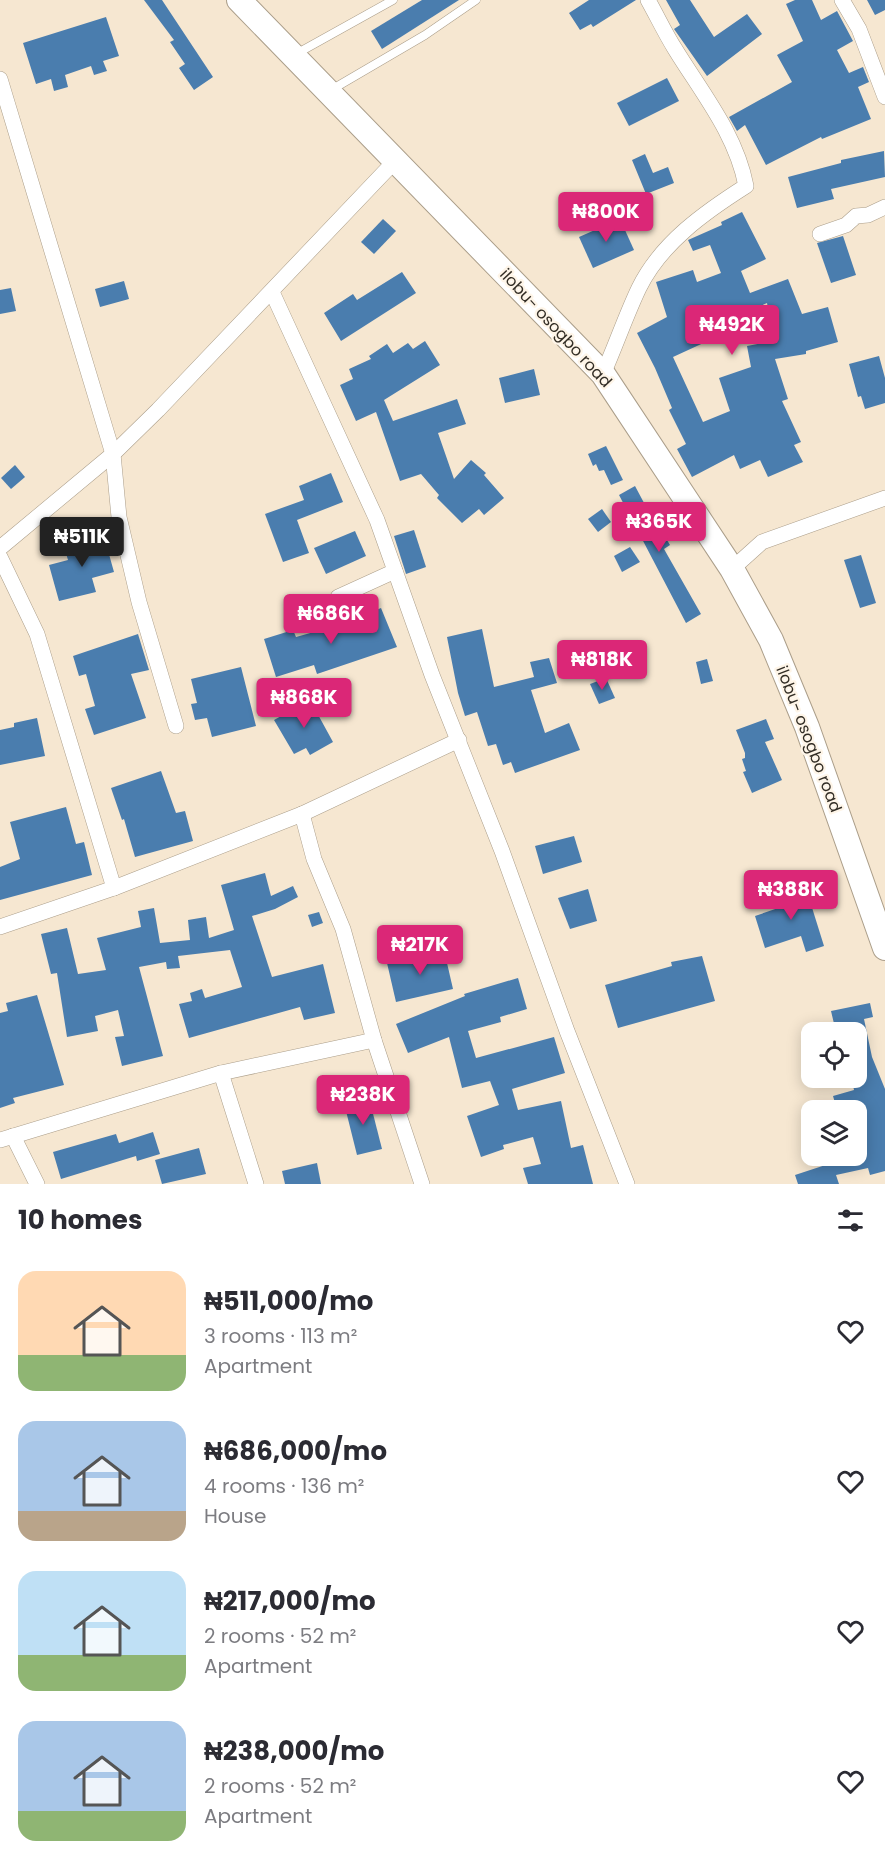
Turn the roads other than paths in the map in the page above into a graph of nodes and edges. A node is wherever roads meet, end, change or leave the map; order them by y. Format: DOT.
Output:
graph roads {
  1 [pos="239,0"];
  2 [pos="393,0"];
  3 [pos="476,0"];
  4 [pos="648,0"];
  5 [pos="842,0"];
  6 [pos="292,56"];
  7 [pos="0,79"];
  8 [pos="327,92"];
  9 [pos="885,97"];
  10 [pos="395,161"];
  11 [pos="885,207"];
  12 [pos="820,234"];
  13 [pos="272,292"];
  14 [pos="603,374"];
  15 [pos="113,454"];
  16 [pos="885,498"];
  17 [pos="0,548"];
  18 [pos="0,557"];
  19 [pos="732,569"];
  20 [pos="395,571"];
  21 [pos="338,597"];
  22 [pos="176,726"];
  23 [pos="459,740"];
  24 [pos="302,814"];
  25 [pos="114,888"];
  26 [pos="0,927"];
  27 [pos="885,948"];
  28 [pos="374,1040"];
  29 [pos="221,1073"];
  30 [pos="6,1138"];
  31 [pos="37,1184"];
  32 [pos="256,1184"];
  33 [pos="423,1184"];
  34 [pos="627,1184"];
  1 -- 6 [label="main road, ilobu- osogbo road"];
  2 -- 6 [label="lane"];
  3 -- 8 [label="lane"];
  4 -- 14 [label="street"];
  5 -- 9 [label="street"];
  6 -- 8 [label="main road, ilobu- osogbo road"];
  7 -- 15 [label="street"];
  8 -- 10 [label="main road, ilobu- osogbo road"];
  10 -- 13 [label="street"];
  10 -- 14 [label="main road, ilobu- osogbo road"];
  11 -- 12 [label="street"];
  13 -- 15 [label="street"];
  13 -- 20 [label="street"];
  14 -- 19 [label="main road, ilobu- osogbo road"];
  15 -- 17 [label="street"];
  15 -- 22 [label="street"];
  16 -- 19 [label="street"];
  18 -- 25 [label="street"];
  19 -- 27 [label="main road, ilobu- osogbo road"];
  20 -- 21 [label="street"];
  20 -- 23 [label="street"];
  23 -- 24 [label="street"];
  23 -- 34 [label="street"];
  24 -- 25 [label="street"];
  24 -- 28 [label="street"];
  25 -- 26 [label="street"];
  28 -- 29 [label="street"];
  28 -- 33 [label="street"];
  29 -- 30 [label="street"];
  29 -- 32 [label="street"];
  30 -- 31 [label="street"];
}
